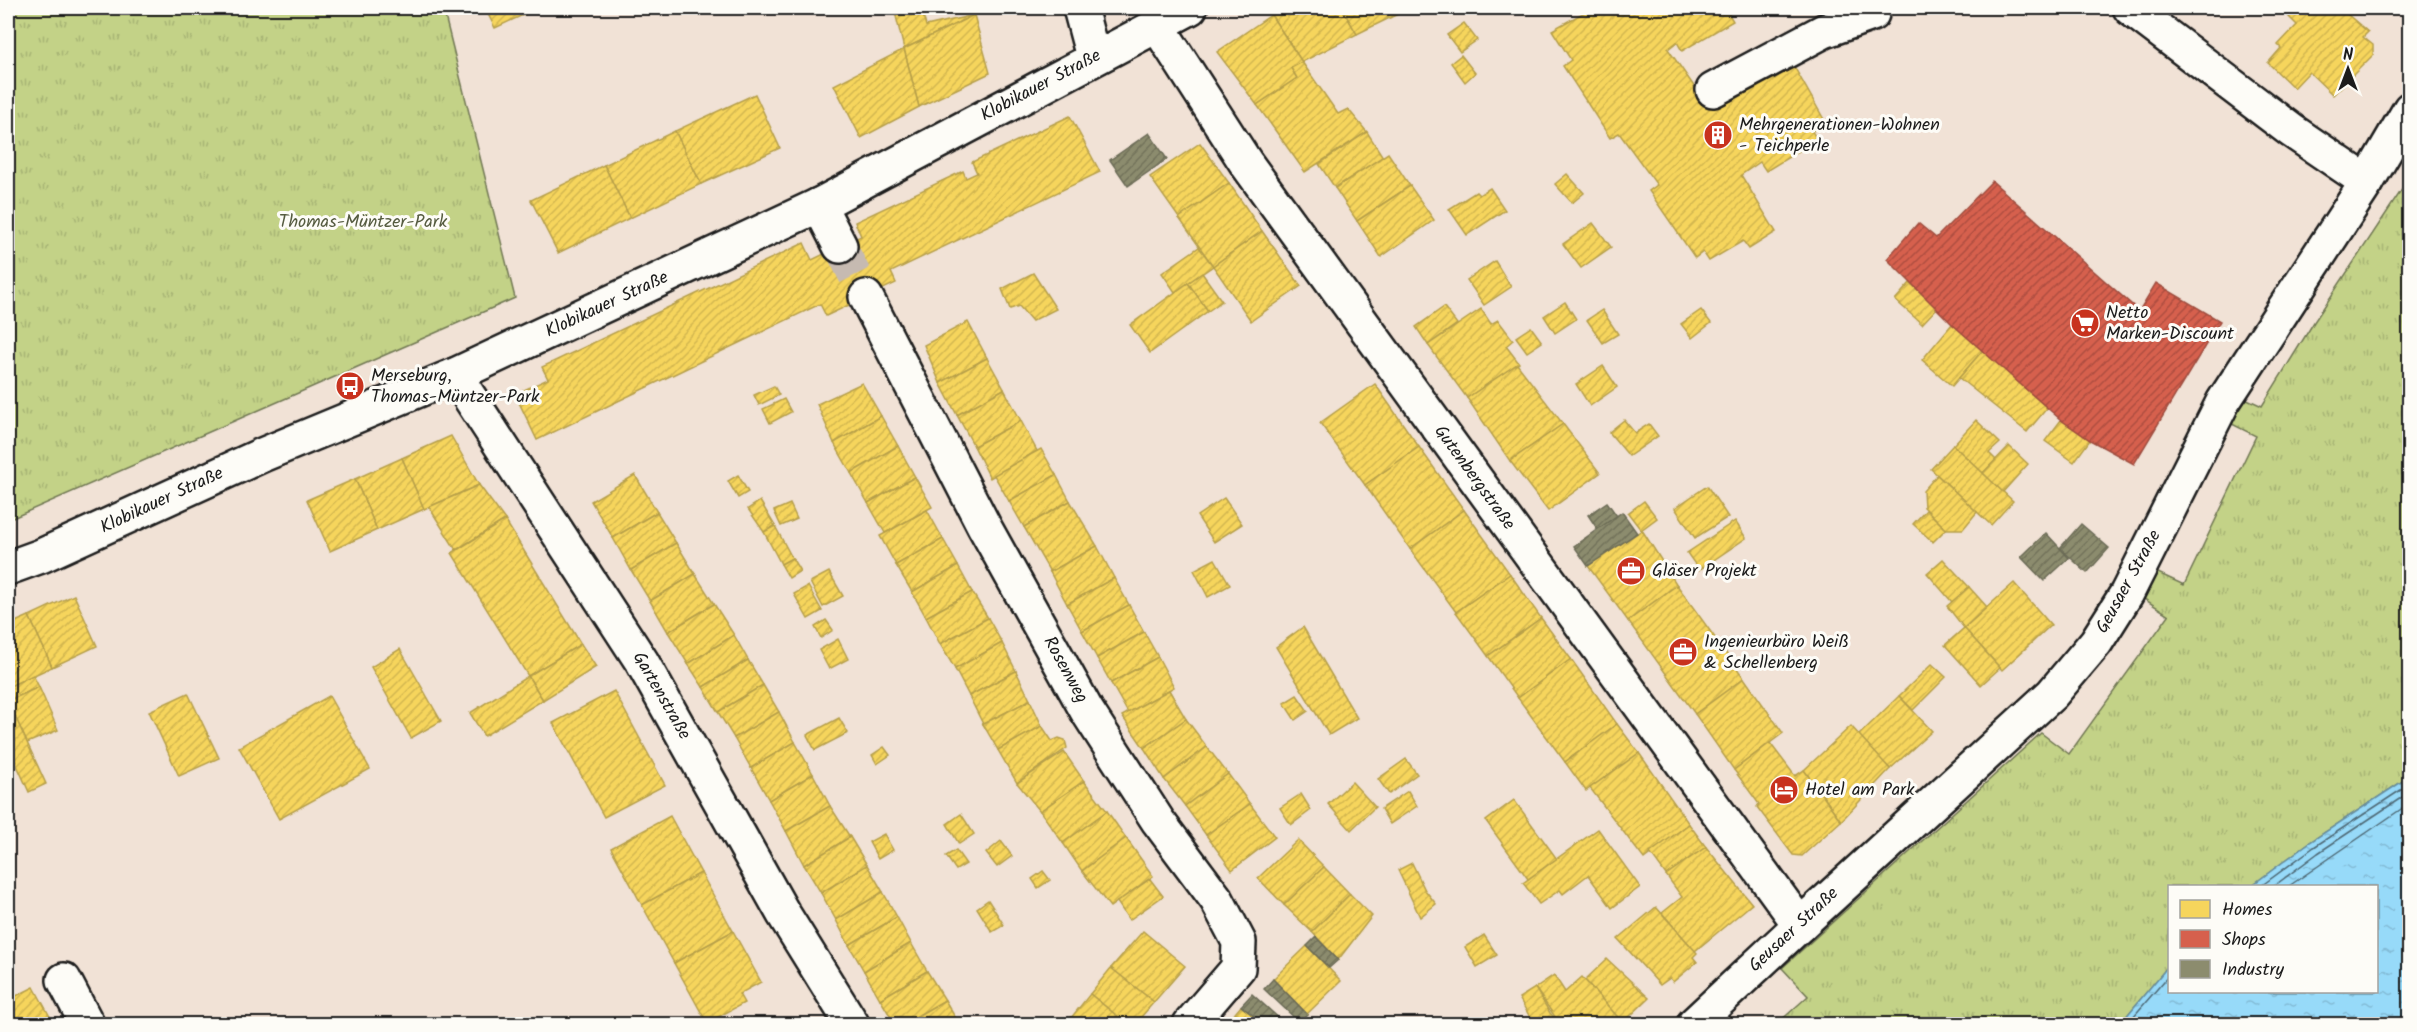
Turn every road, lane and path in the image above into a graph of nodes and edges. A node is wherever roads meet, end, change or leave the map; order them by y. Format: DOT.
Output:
graph roads {
  1 [pos="1080,8"];
  2 [pos="1190,8"];
  3 [pos="2130,8"];
  4 [pos="1872,14"];
  5 [pos="1157,25"];
  6 [pos="1093,57"];
  7 [pos="1713,90"];
  8 [pos="2409,109"];
  9 [pos="2367,182"];
  10 [pos="819,205"];
  11 [pos="840,246"];
  12 [pos="866,297"];
  13 [pos="455,375"];
  14 [pos="8,568"];
  15 [pos="1800,925"];
  16 [pos="64,980"];
  17 [pos="87,1024"];
  18 [pos="852,1024"];
  19 [pos="1190,1024"];
  20 [pos="1694,1024"];
  1 -- 6 [label="street"];
  2 -- 5 [label="street, Klobikauer Straße"];
  3 -- 9 [label="street"];
  4 -- 7 [label="street"];
  5 -- 6 [label="street, Klobikauer Straße"];
  5 -- 15 [label="street, Gutenbergstraße"];
  6 -- 10 [label="street, Klobikauer Straße"];
  8 -- 9 [label="street, Geusaer Straße"];
  9 -- 15 [label="street, Geusaer Straße"];
  10 -- 11 [label="street"];
  10 -- 13 [label="street, Klobikauer Straße"];
  12 -- 19 [label="street, Rosenweg"];
  13 -- 14 [label="street, Klobikauer Straße"];
  13 -- 18 [label="street, Gartenstraße"];
  15 -- 20 [label="street, Geusaer Straße"];
  16 -- 17 [label="street"];
}
